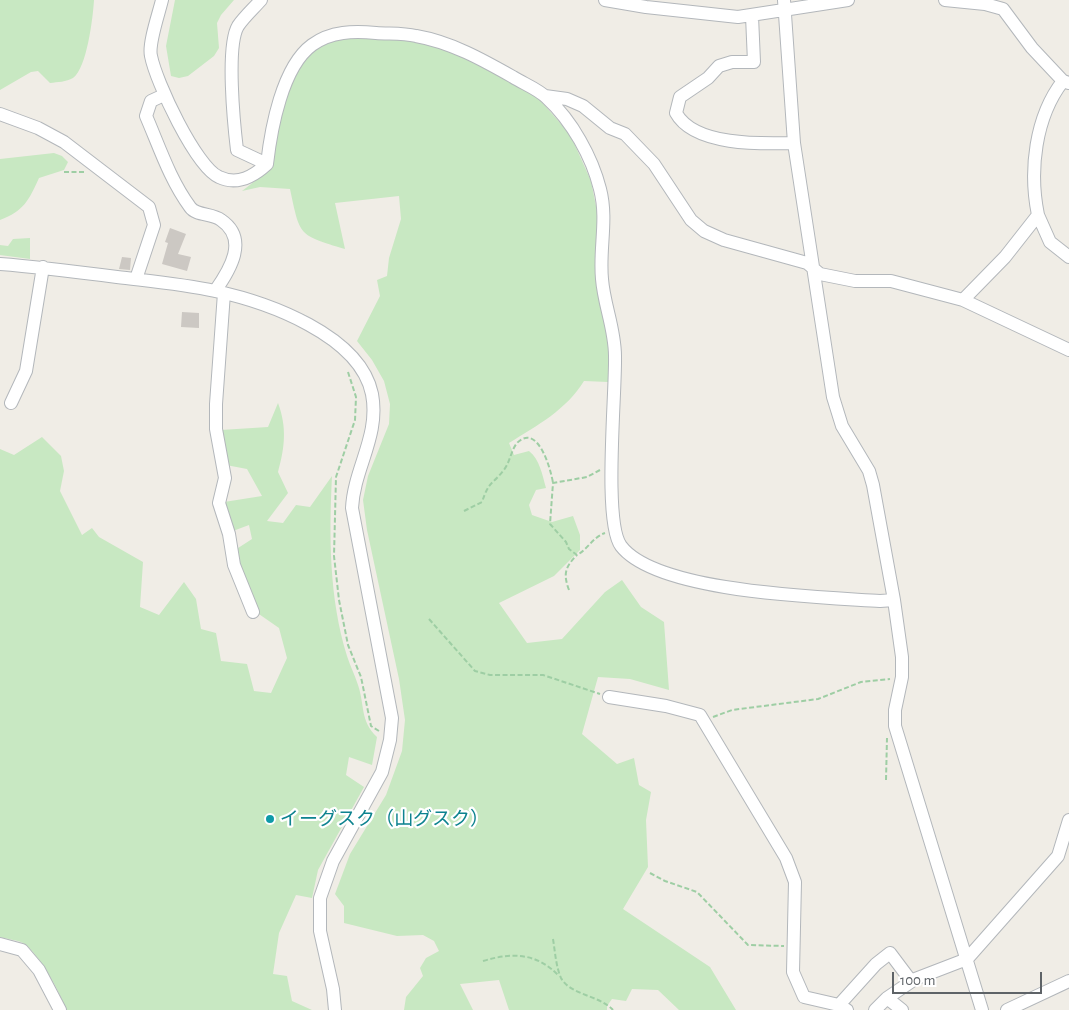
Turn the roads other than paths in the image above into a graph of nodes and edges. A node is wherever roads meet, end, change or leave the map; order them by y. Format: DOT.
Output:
graph roads {
  1 [pos="162,0"];
  2 [pos="261,0"];
  3 [pos="605,0"];
  4 [pos="848,0"];
  5 [pos="945,0"];
  6 [pos="986,1"];
  7 [pos="784,5"];
  8 [pos="752,16"];
  9 [pos="1066,82"];
  10 [pos="164,95"];
  11 [pos="545,96"];
  12 [pos="0,114"];
  13 [pos="794,143"];
  14 [pos="267,164"];
  15 [pos="1038,215"];
  16 [pos="1069,257"];
  17 [pos="0,264"];
  18 [pos="43,267"];
  19 [pos="814,269"];
  20 [pos="136,279"];
  21 [pos="220,292"];
  22 [pos="963,300"];
  23 [pos="1069,350"];
  24 [pos="11,403"];
  25 [pos="894,600"];
  26 [pos="253,612"];
  27 [pos="609,697"];
  28 [pos="1069,820"];
  29 [pos="0,944"];
  30 [pos="967,959"];
  31 [pos="1069,981"];
  32 [pos="911,982"];
  33 [pos="886,998"];
  34 [pos="843,1007"];
  35 [pos="60,1010"];
  36 [pos="335,1010"];
  37 [pos="875,1010"];
  38 [pos="902,1010"];
  39 [pos="982,1010"];
  40 [pos="1007,1010"];
  1 -- 10 [label="street"];
  2 -- 14 [label="street"];
  3 -- 8 [label="street"];
  4 -- 7 [label="street"];
  5 -- 6 [label="street"];
  6 -- 9 [label="street"];
  7 -- 8 [label="street"];
  7 -- 13 [label="street"];
  8 -- 13 [label="street"];
  9 -- 15 [label="street"];
  10 -- 14 [label="street"];
  10 -- 21 [label="street"];
  11 -- 14 [label="street"];
  11 -- 19 [label="street"];
  11 -- 25 [label="street"];
  12 -- 20 [label="street"];
  13 -- 19 [label="street"];
  15 -- 16 [label="street"];
  15 -- 22 [label="street"];
  17 -- 18 [label="street"];
  18 -- 20 [label="street"];
  18 -- 24 [label="street"];
  19 -- 22 [label="street"];
  19 -- 25 [label="street"];
  20 -- 21 [label="street"];
  21 -- 26 [label="street"];
  21 -- 36 [label="street"];
  22 -- 23 [label="street"];
  25 -- 30 [label="street"];
  27 -- 34 [label="street"];
  28 -- 30 [label="street"];
  29 -- 35 [label="street"];
  30 -- 32 [label="street"];
  30 -- 39 [label="street"];
  31 -- 40 [label="street"];
  32 -- 33 [label="street"];
  32 -- 34 [label="street"];
  33 -- 37 [label="street"];
  33 -- 38 [label="street"];
}
